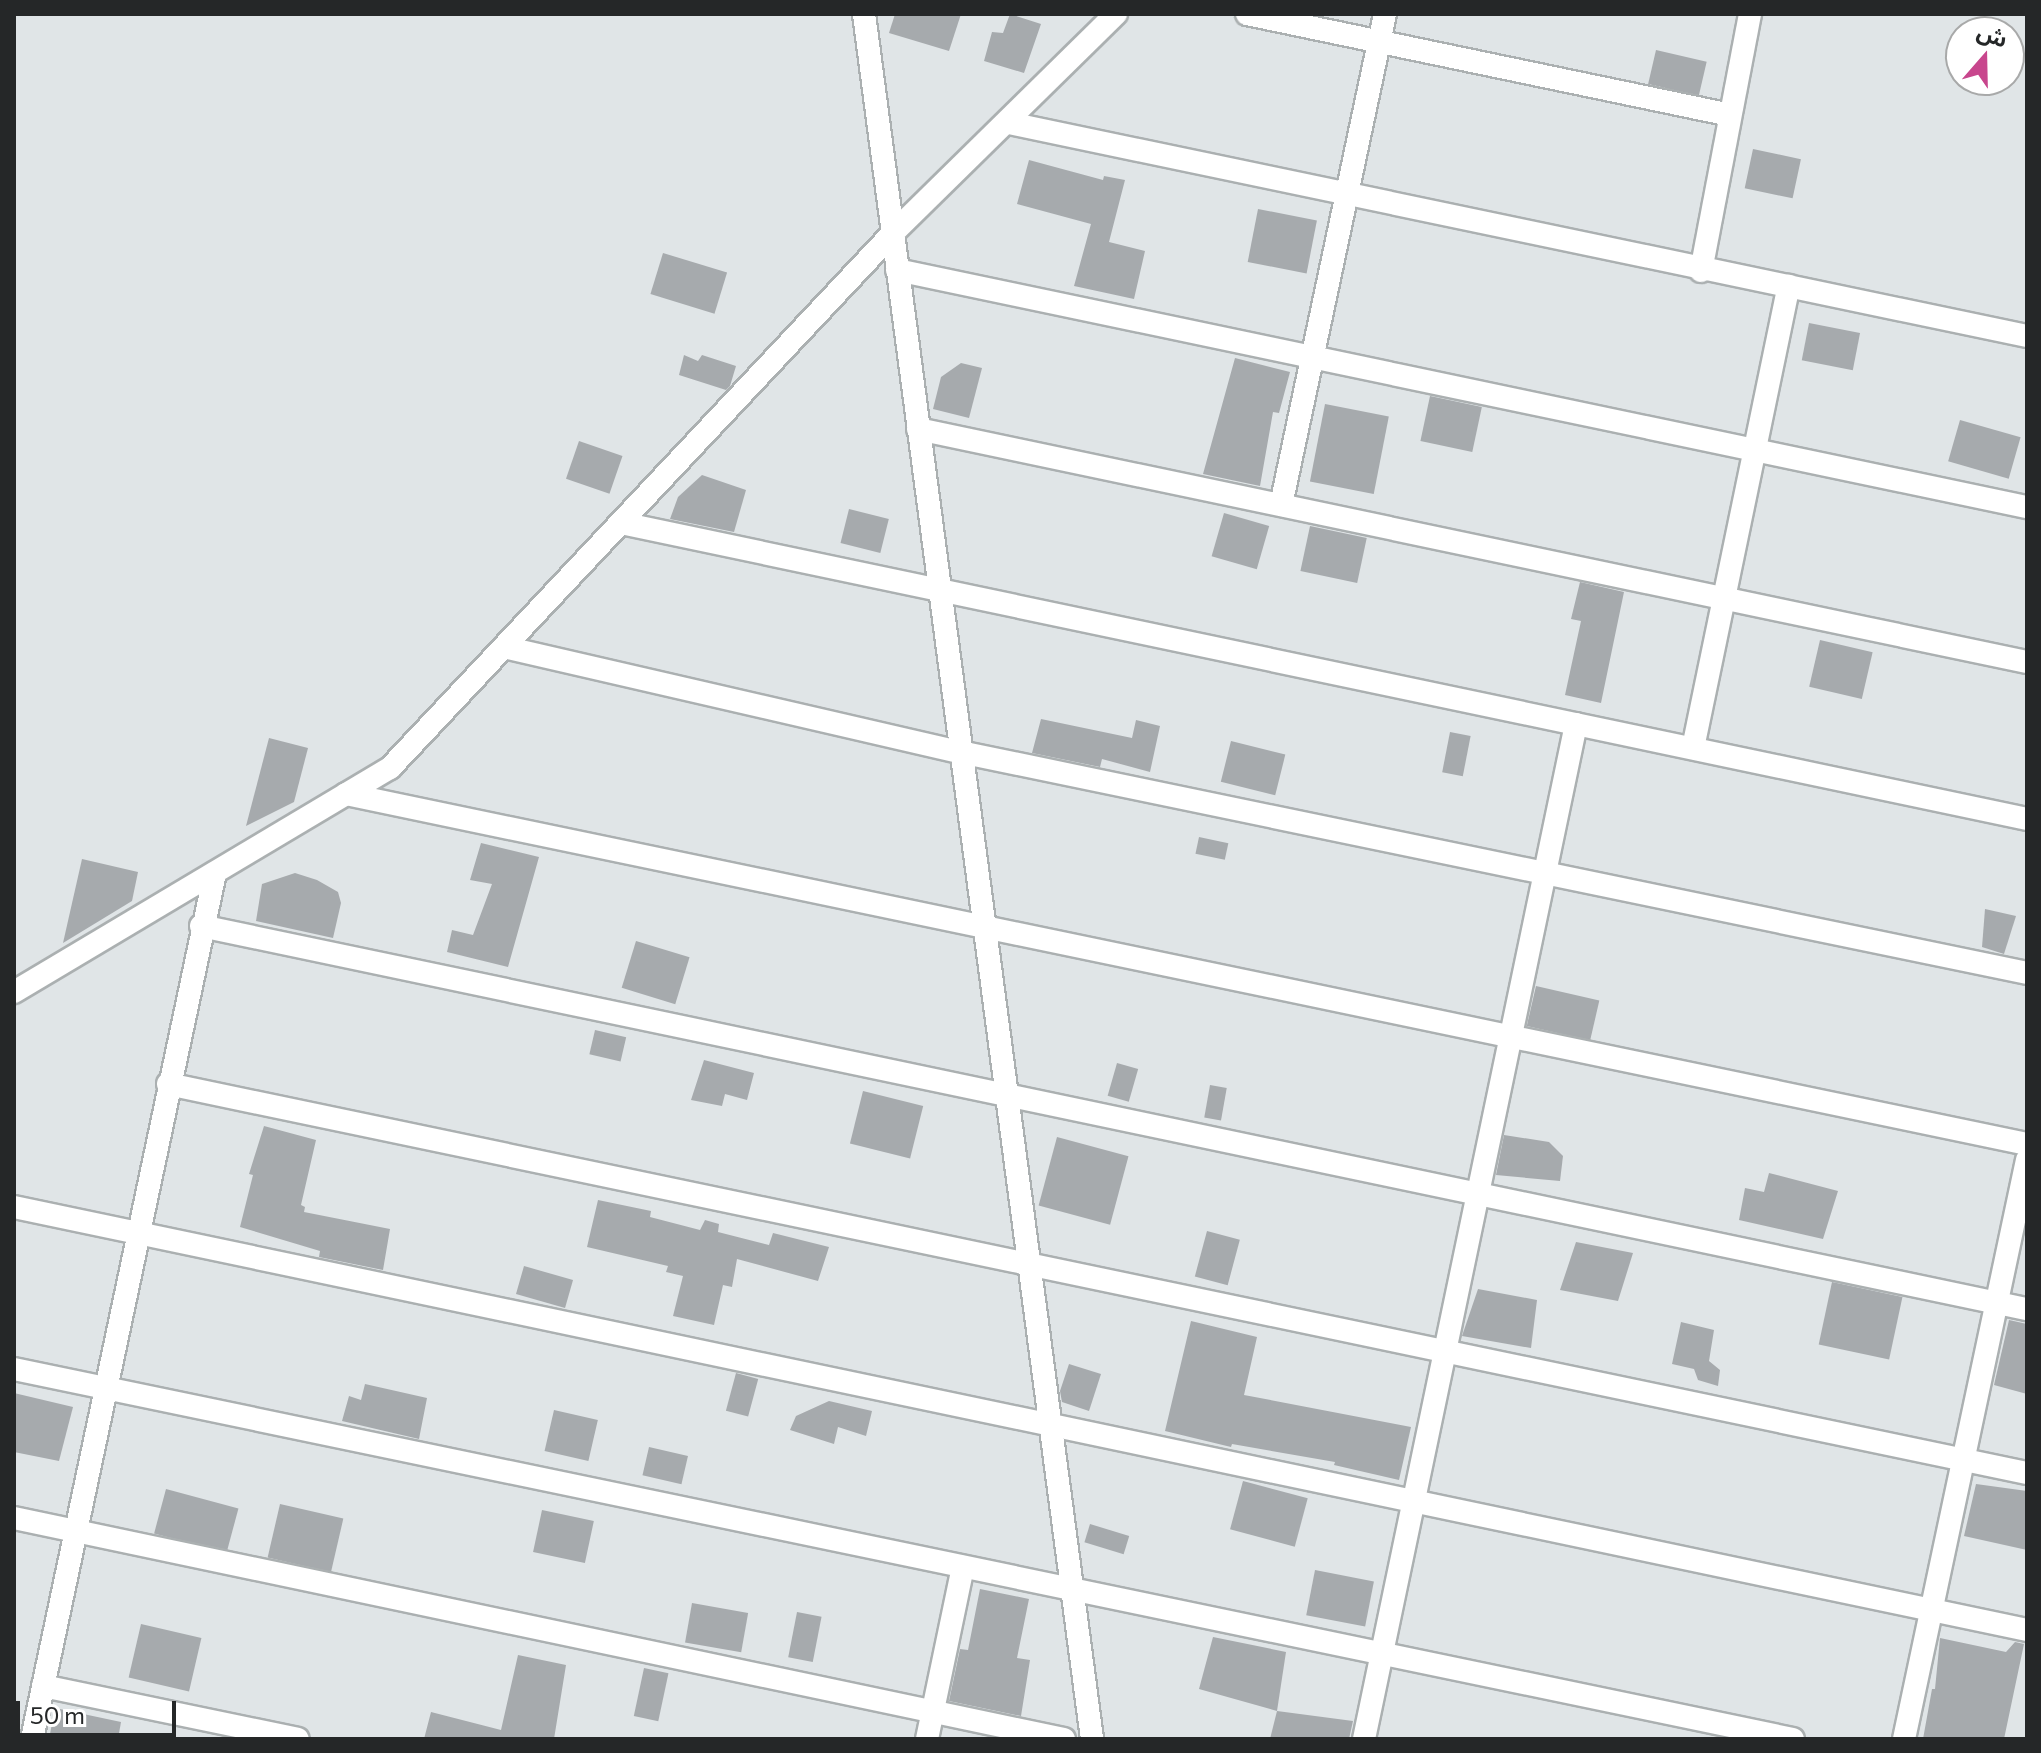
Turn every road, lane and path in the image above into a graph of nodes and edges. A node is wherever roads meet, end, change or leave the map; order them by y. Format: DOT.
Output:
graph roads {
  1 [pos="864,14"];
  2 [pos="1116,14"];
  3 [pos="1247,14"];
  4 [pos="1385,14"];
  5 [pos="1750,14"];
  6 [pos="1379,41"];
  7 [pos="1729,115"];
  8 [pos="1009,123"];
  9 [pos="1347,193"];
  10 [pos="892,234"];
  11 [pos="897,270"];
  12 [pos="1701,271"];
  13 [pos="1789,286"];
  14 [pos="2027,336"];
  15 [pos="1312,357"];
  16 [pos="918,429"];
  17 [pos="1755,450"];
  18 [pos="1281,505"];
  19 [pos="2027,507"];
  20 [pos="621,523"];
  21 [pos="939,590"];
  22 [pos="1724,598"];
  23 [pos="504,647"];
  24 [pos="2027,662"];
  25 [pos="1576,724"];
  26 [pos="1693,748"];
  27 [pos="960,752"];
  28 [pos="346,794"];
  29 [pos="2027,819"];
  30 [pos="215,873"];
  31 [pos="1545,873"];
  32 [pos="201,926"];
  33 [pos="983,927"];
  34 [pos="2027,973"];
  35 [pos="14,992"];
  36 [pos="1510,1036"];
  37 [pos="168,1084"];
  38 [pos="1005,1095"];
  39 [pos="2027,1144"];
  40 [pos="2027,1160"];
  41 [pos="1477,1194"];
  42 [pos="14,1207"];
  43 [pos="138,1232"];
  44 [pos="1028,1264"];
  45 [pos="1996,1303"];
  46 [pos="2027,1309"];
  47 [pos="1445,1351"];
  48 [pos="14,1369"];
  49 [pos="105,1389"];
  50 [pos="1048,1424"];
  51 [pos="1963,1460"];
  52 [pos="2027,1473"];
  53 [pos="1414,1501"];
  54 [pos="14,1518"];
  55 [pos="75,1532"];
  56 [pos="963,1567"];
  57 [pos="1071,1589"];
  58 [pos="1931,1610"];
  59 [pos="2027,1630"];
  60 [pos="1381,1654"];
  61 [pos="43,1686"];
  62 [pos="933,1712"];
  63 [pos="32,1739"];
  64 [pos="298,1739"];
  65 [pos="927,1739"];
  66 [pos="1064,1739"];
  67 [pos="1092,1739"];
  68 [pos="1364,1739"];
  69 [pos="1793,1739"];
  70 [pos="1904,1739"];
  1 -- 10 [label="street"];
  2 -- 8 [label="street"];
  3 -- 6 [label="street"];
  4 -- 6 [label="street"];
  5 -- 7 [label="street"];
  6 -- 7 [label="street"];
  6 -- 9 [label="street"];
  7 -- 12 [label="street"];
  8 -- 9 [label="street"];
  8 -- 10 [label="street"];
  9 -- 12 [label="street"];
  9 -- 15 [label="street"];
  10 -- 11 [label="street"];
  10 -- 20 [label="street"];
  11 -- 15 [label="street"];
  11 -- 16 [label="street"];
  12 -- 13 [label="street"];
  13 -- 14 [label="street"];
  13 -- 17 [label="street"];
  15 -- 17 [label="street"];
  15 -- 18 [label="street"];
  16 -- 18 [label="street"];
  16 -- 21 [label="street"];
  17 -- 19 [label="street"];
  17 -- 22 [label="street"];
  18 -- 22 [label="street"];
  20 -- 21 [label="street"];
  20 -- 23 [label="street"];
  21 -- 25 [label="street"];
  21 -- 27 [label="street"];
  22 -- 24 [label="street"];
  22 -- 26 [label="street"];
  23 -- 27 [label="street"];
  23 -- 28 [label="street"];
  25 -- 26 [label="street"];
  25 -- 31 [label="street"];
  26 -- 29 [label="street"];
  27 -- 31 [label="street"];
  27 -- 33 [label="street"];
  28 -- 30 [label="street"];
  28 -- 33 [label="street"];
  30 -- 32 [label="street"];
  30 -- 35 [label="street"];
  31 -- 34 [label="street"];
  31 -- 36 [label="street"];
  32 -- 37 [label="street"];
  32 -- 38 [label="street"];
  33 -- 36 [label="street"];
  33 -- 38 [label="street"];
  36 -- 39 [label="street"];
  36 -- 41 [label="street"];
  37 -- 43 [label="street"];
  37 -- 44 [label="street"];
  38 -- 41 [label="street"];
  38 -- 44 [label="street"];
  40 -- 45 [label="street"];
  41 -- 45 [label="street"];
  41 -- 47 [label="street"];
  42 -- 43 [label="street"];
  43 -- 49 [label="street"];
  43 -- 50 [label="street"];
  44 -- 47 [label="street"];
  44 -- 50 [label="street"];
  45 -- 46 [label="street"];
  45 -- 51 [label="street"];
  47 -- 51 [label="street"];
  47 -- 53 [label="street"];
  48 -- 49 [label="street"];
  49 -- 55 [label="street"];
  49 -- 56 [label="street"];
  50 -- 53 [label="street"];
  50 -- 57 [label="street"];
  51 -- 52 [label="street"];
  51 -- 58 [label="street"];
  53 -- 58 [label="street"];
  53 -- 60 [label="street"];
  54 -- 55 [label="street"];
  55 -- 61 [label="street"];
  55 -- 62 [label="street"];
  56 -- 57 [label="street"];
  56 -- 62 [label="street"];
  57 -- 60 [label="street"];
  57 -- 67 [label="street"];
  58 -- 59 [label="street"];
  58 -- 70 [label="street"];
  60 -- 68 [label="street"];
  60 -- 69 [label="street"];
  61 -- 63 [label="street"];
  61 -- 64 [label="street"];
  62 -- 65 [label="street"];
  62 -- 66 [label="street"];
}
